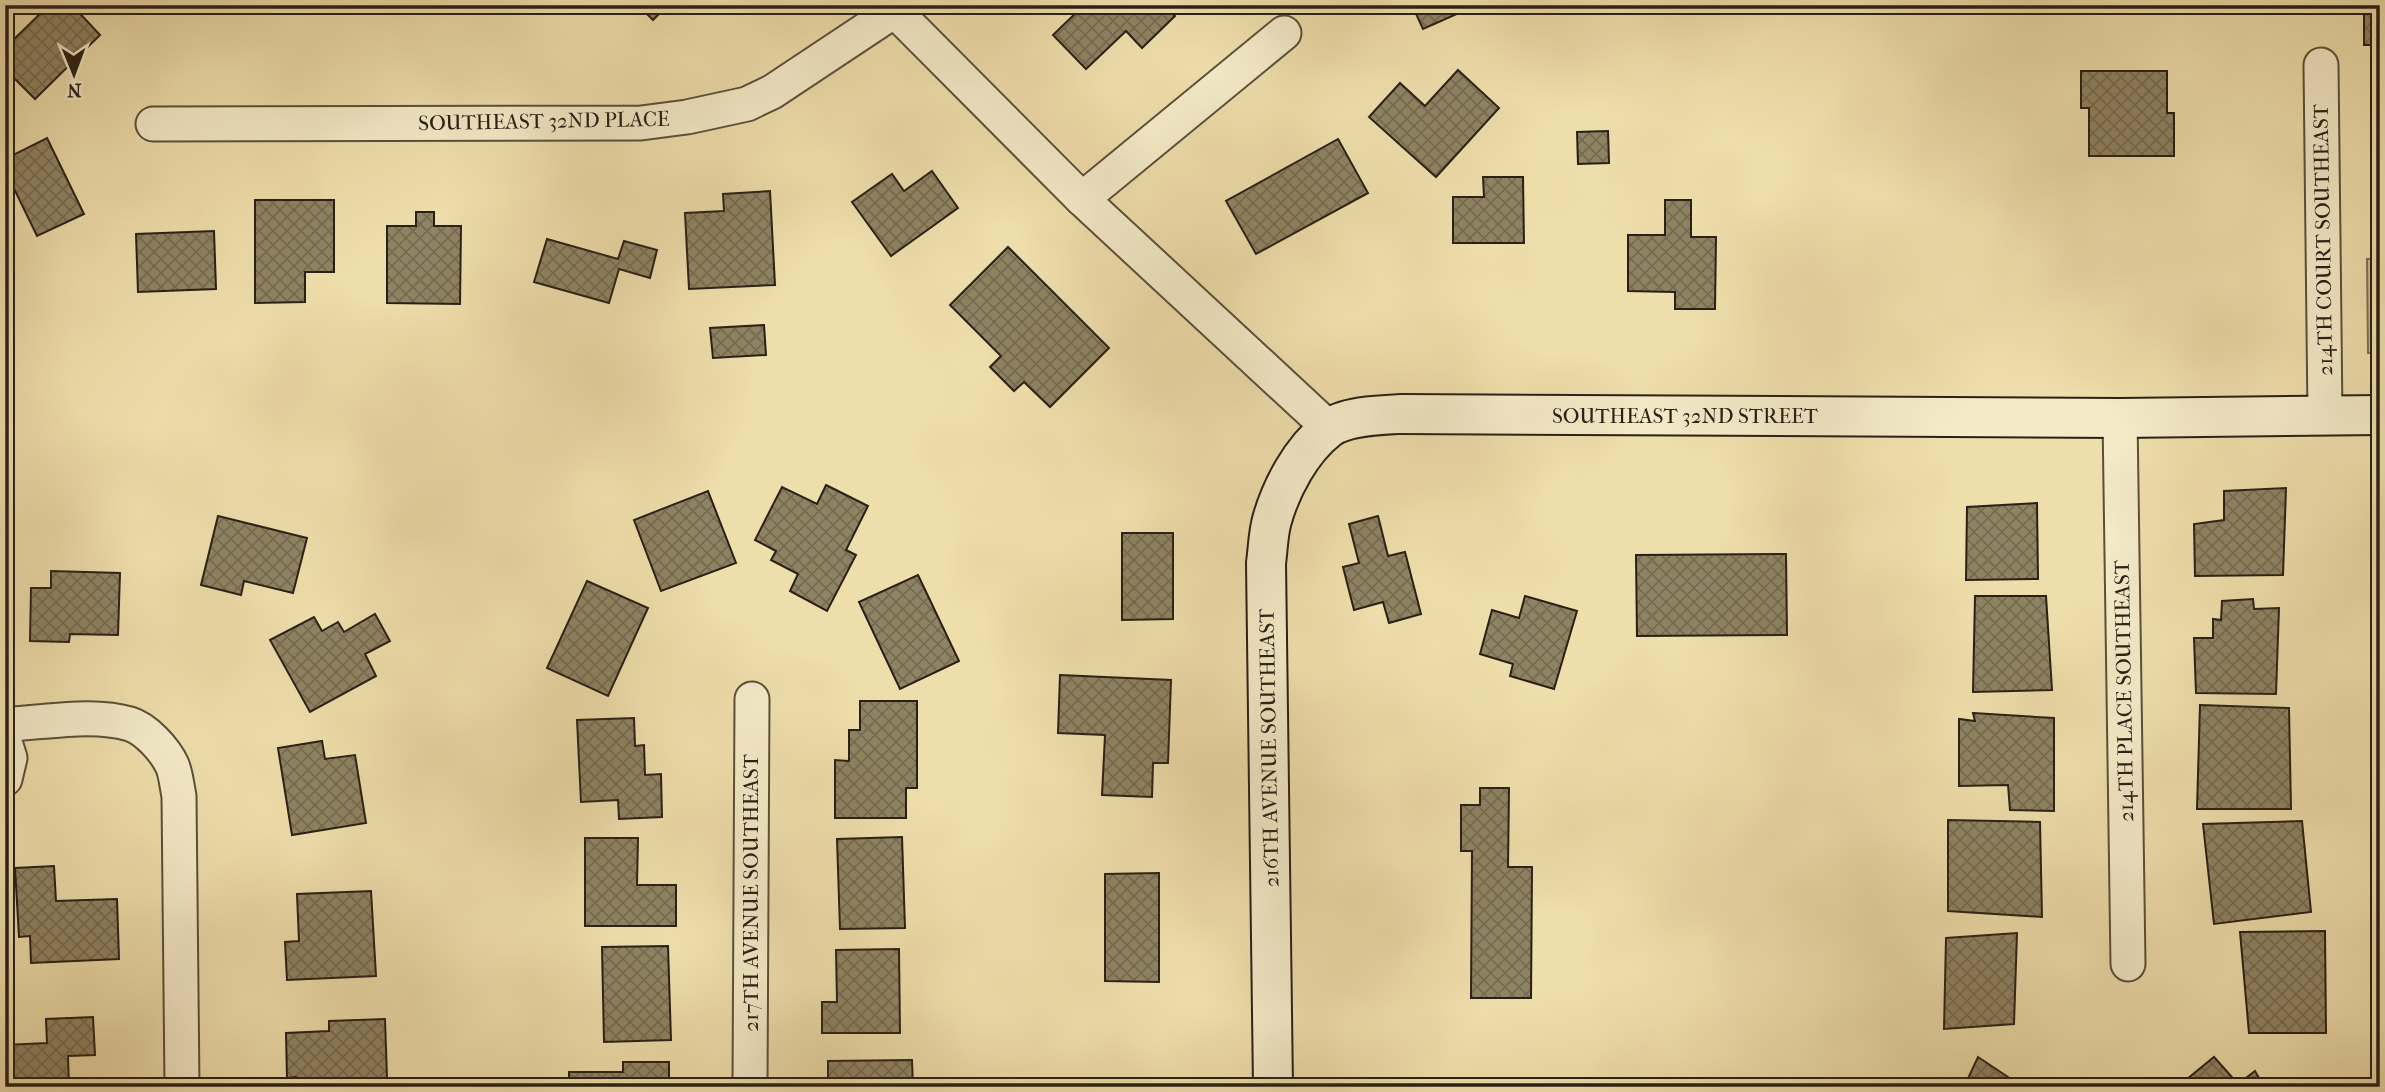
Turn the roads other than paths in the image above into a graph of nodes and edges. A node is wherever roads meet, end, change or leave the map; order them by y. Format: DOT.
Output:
graph roads {
  1 [pos="892,8"];
  2 [pos="1284,33"];
  3 [pos="2321,65"];
  4 [pos="153,124"];
  5 [pos="1082,199"];
  6 [pos="2325,415"];
  7 [pos="2380,415"];
  8 [pos="2120,418"];
  9 [pos="1329,428"];
  10 [pos="752,699"];
  11 [pos="5,727"];
  12 [pos="5,742"];
  13 [pos="5,779"];
  14 [pos="2128,964"];
  15 [pos="182,1087"];
  16 [pos="750,1087"];
  17 [pos="1273,1087"];
  1 -- 4 [label="street, SOUTHEAST 32ND PLACE"];
  1 -- 5 [label="street, SOUTHEAST 32ND PLACE"];
  2 -- 5 [label="street"];
  3 -- 6 [label="street, 214TH COURT SOUTHEAST"];
  5 -- 9 [label="street"];
  6 -- 7 [label="street, SOUTHEAST 32ND STREET"];
  6 -- 8 [label="street, SOUTHEAST 32ND STREET"];
  8 -- 9 [label="street, SOUTHEAST 32ND STREET"];
  8 -- 14 [label="street, 214TH PLACE SOUTHEAST"];
  9 -- 17 [label="street, 216TH AVENUE SOUTHEAST"];
  10 -- 16 [label="street, 217TH AVENUE SOUTHEAST"];
  11 -- 15 [label="street"];
  12 -- 13 [label="street"];
}
